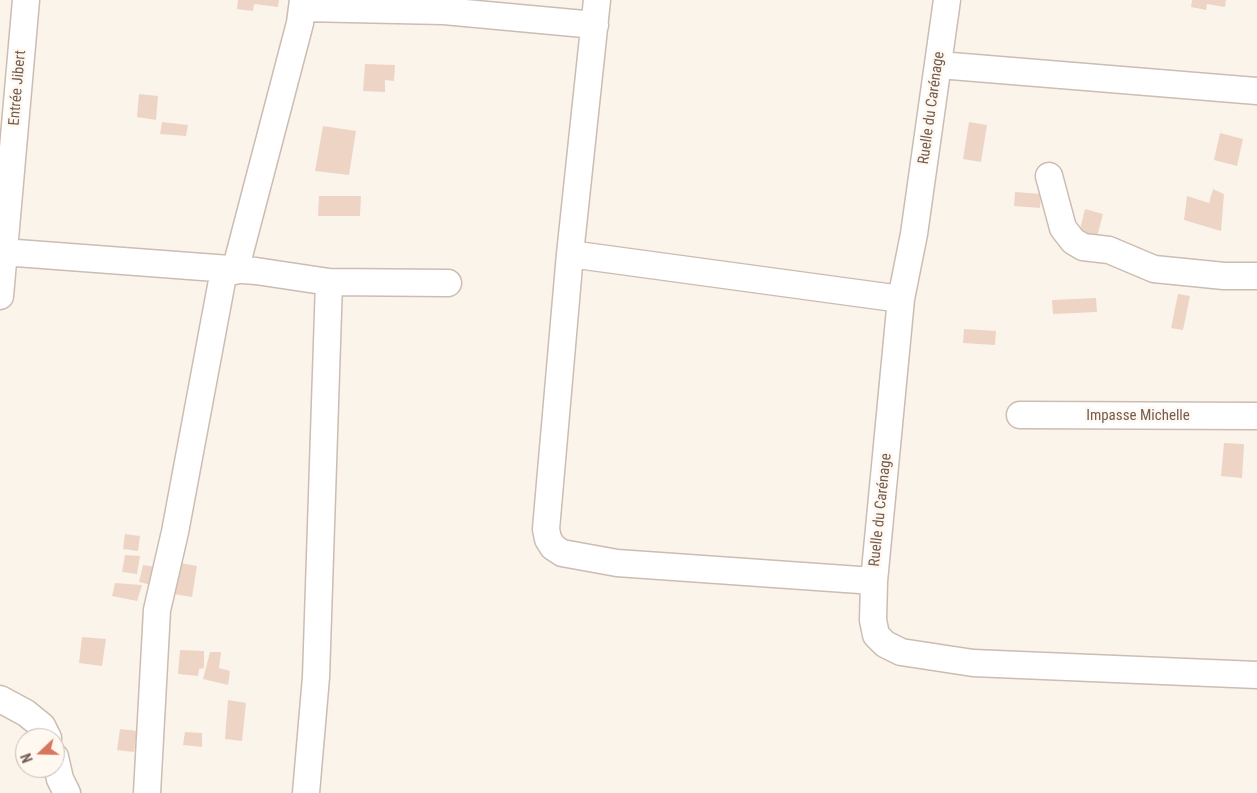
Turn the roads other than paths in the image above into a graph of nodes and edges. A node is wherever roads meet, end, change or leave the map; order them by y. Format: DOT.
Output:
graph roads {
  1 [pos="26,0"];
  2 [pos="947,0"];
  3 [pos="302,4"];
  4 [pos="596,12"];
  5 [pos="939,64"];
  6 [pos="1257,91"];
  7 [pos="1049,176"];
  8 [pos="3,252"];
  9 [pos="570,254"];
  10 [pos="230,270"];
  11 [pos="1257,276"];
  12 [pos="329,282"];
  13 [pos="448,283"];
  14 [pos="0,288"];
  15 [pos="901,299"];
  16 [pos="1020,415"];
  17 [pos="1257,416"];
  18 [pos="874,581"];
  19 [pos="1257,675"];
  20 [pos="0,699"];
  21 [pos="43,728"];
  22 [pos="60,778"];
  23 [pos="67,793"];
  24 [pos="147,793"];
  25 [pos="306,793"];
  1 -- 8 [label="street, Entrée Jibert"];
  2 -- 5 [label="street, Ruelle du Carénage"];
  3 -- 4 [label="street"];
  3 -- 10 [label="street"];
  4 -- 9 [label="street"];
  5 -- 6 [label="street"];
  5 -- 15 [label="street, Ruelle du Carénage"];
  7 -- 11 [label="street"];
  8 -- 10 [label="street"];
  8 -- 14 [label="street, Entrée Jibert"];
  9 -- 15 [label="street"];
  9 -- 18 [label="street"];
  10 -- 12 [label="street"];
  10 -- 24 [label="street"];
  12 -- 13 [label="street"];
  12 -- 25 [label="street"];
  15 -- 18 [label="street, Ruelle du Carénage"];
  16 -- 17 [label="street, Impasse Michelle"];
  18 -- 19 [label="street, Ruelle du Carénage"];
  20 -- 21 [label="street"];
  22 -- 23 [label="street"];
}
